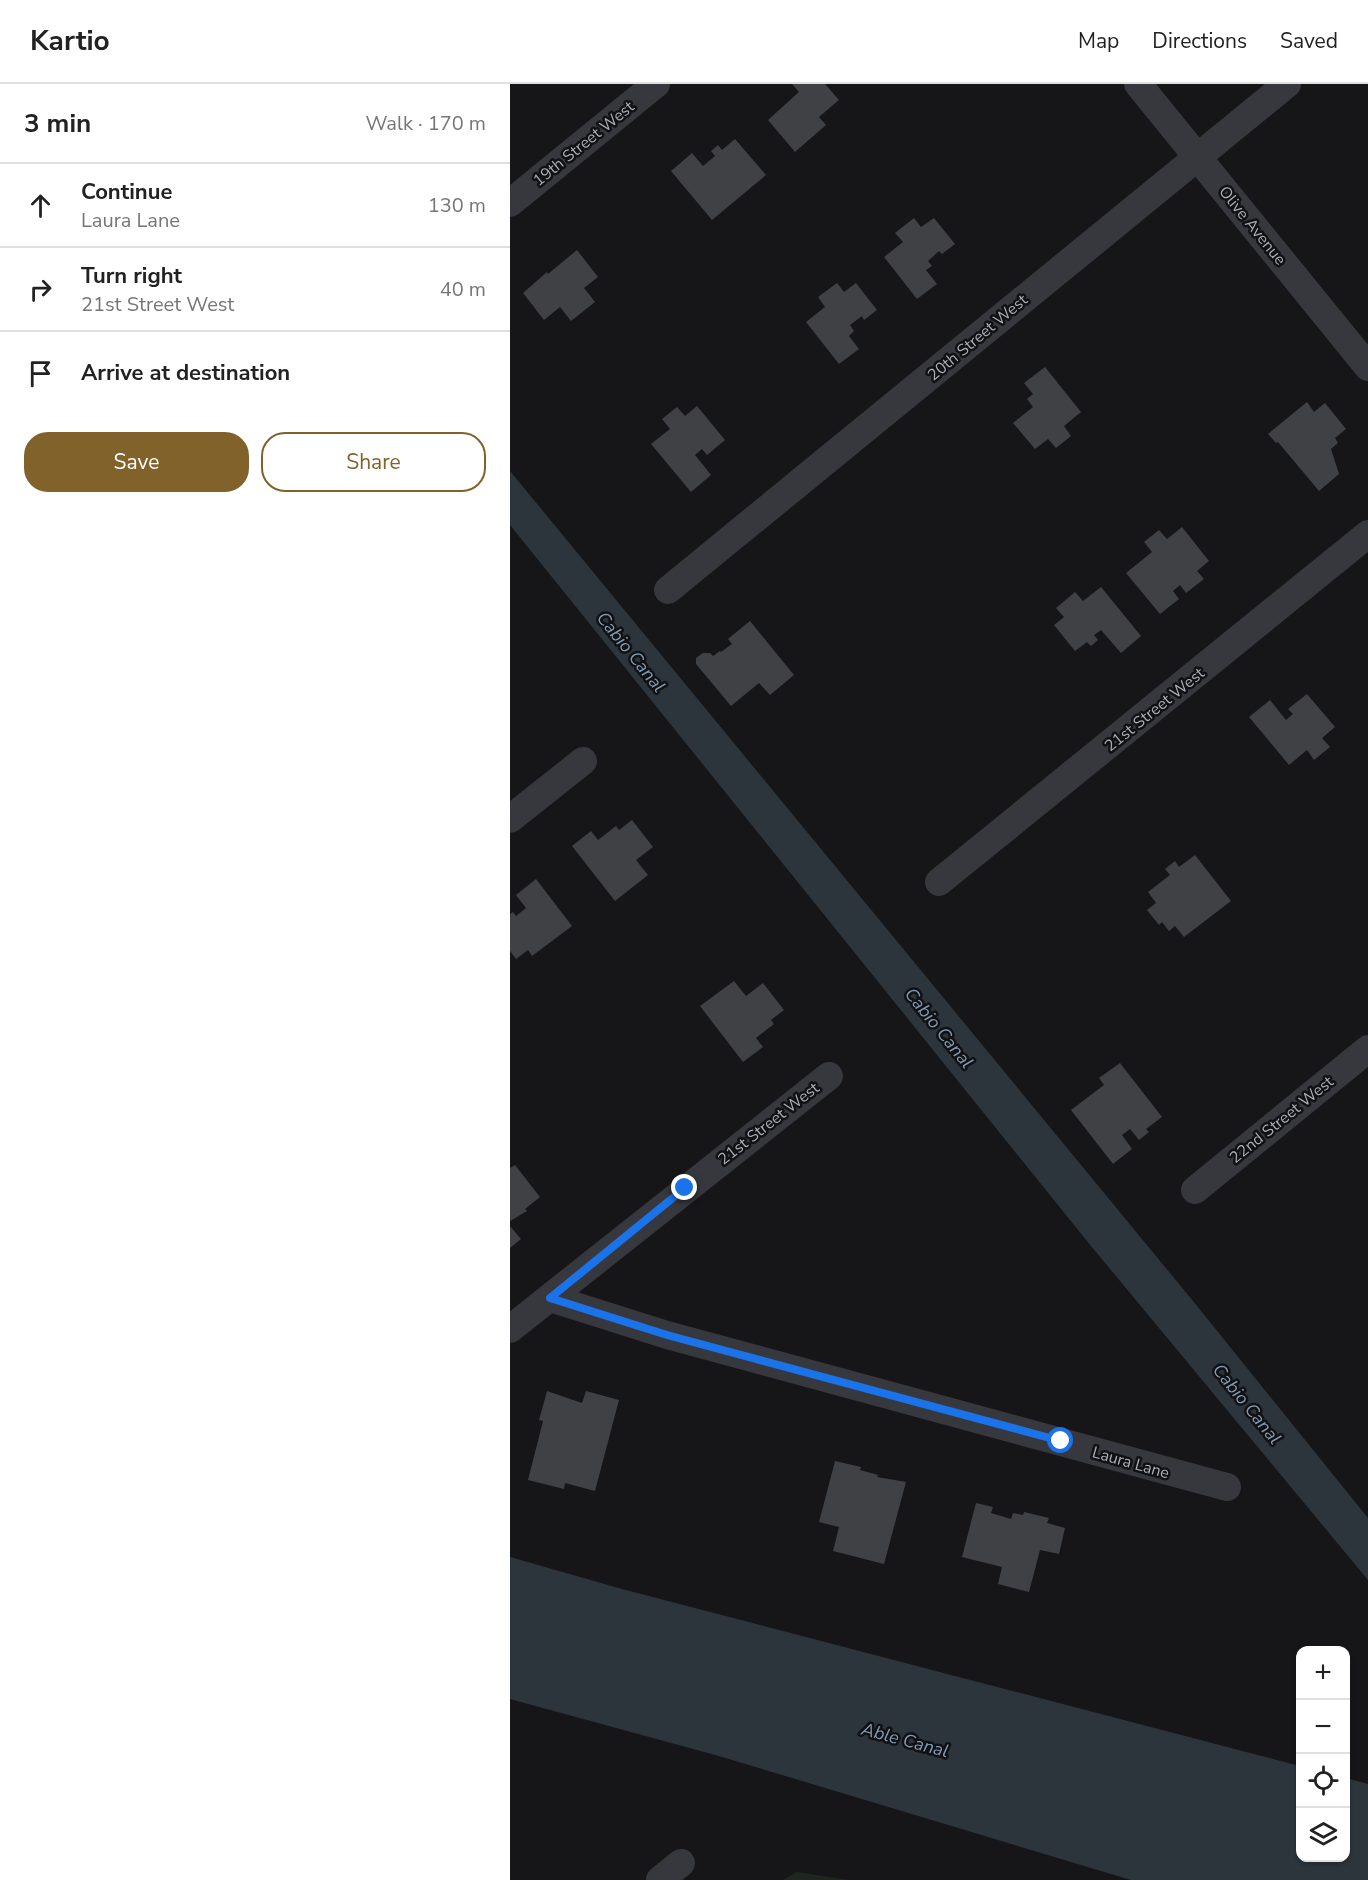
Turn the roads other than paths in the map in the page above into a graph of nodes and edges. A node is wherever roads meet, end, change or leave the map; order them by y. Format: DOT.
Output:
graph roads {
  1 [pos="656,84"];
  2 [pos="1138,84"];
  3 [pos="1287,84"];
  4 [pos="1198,157"];
  5 [pos="510,203"];
  6 [pos="1368,367"];
  7 [pos="1368,534"];
  8 [pos="668,590"];
  9 [pos="583,761"];
  10 [pos="510,819"];
  11 [pos="939,882"];
  12 [pos="1368,1049"];
  13 [pos="830,1076"];
  14 [pos="1195,1190"];
  15 [pos="550,1298"];
  16 [pos="510,1329"];
  17 [pos="1227,1487"];
  18 [pos="681,1863"];
  19 [pos="660,1880"];
  1 -- 5 [label="street, 19th Street West"];
  2 -- 4 [label="street, Olive Avenue"];
  3 -- 4 [label="street, 20th Street West"];
  4 -- 6 [label="street, Olive Avenue"];
  4 -- 8 [label="street, 20th Street West"];
  7 -- 11 [label="street, 21st Street West"];
  9 -- 10 [label="street"];
  12 -- 14 [label="street, 22nd Street West"];
  13 -- 15 [label="street, 21st Street West"];
  15 -- 16 [label="street, 21st Street West"];
  15 -- 17 [label="street, Laura Lane"];
  18 -- 19 [label="street"];
}
